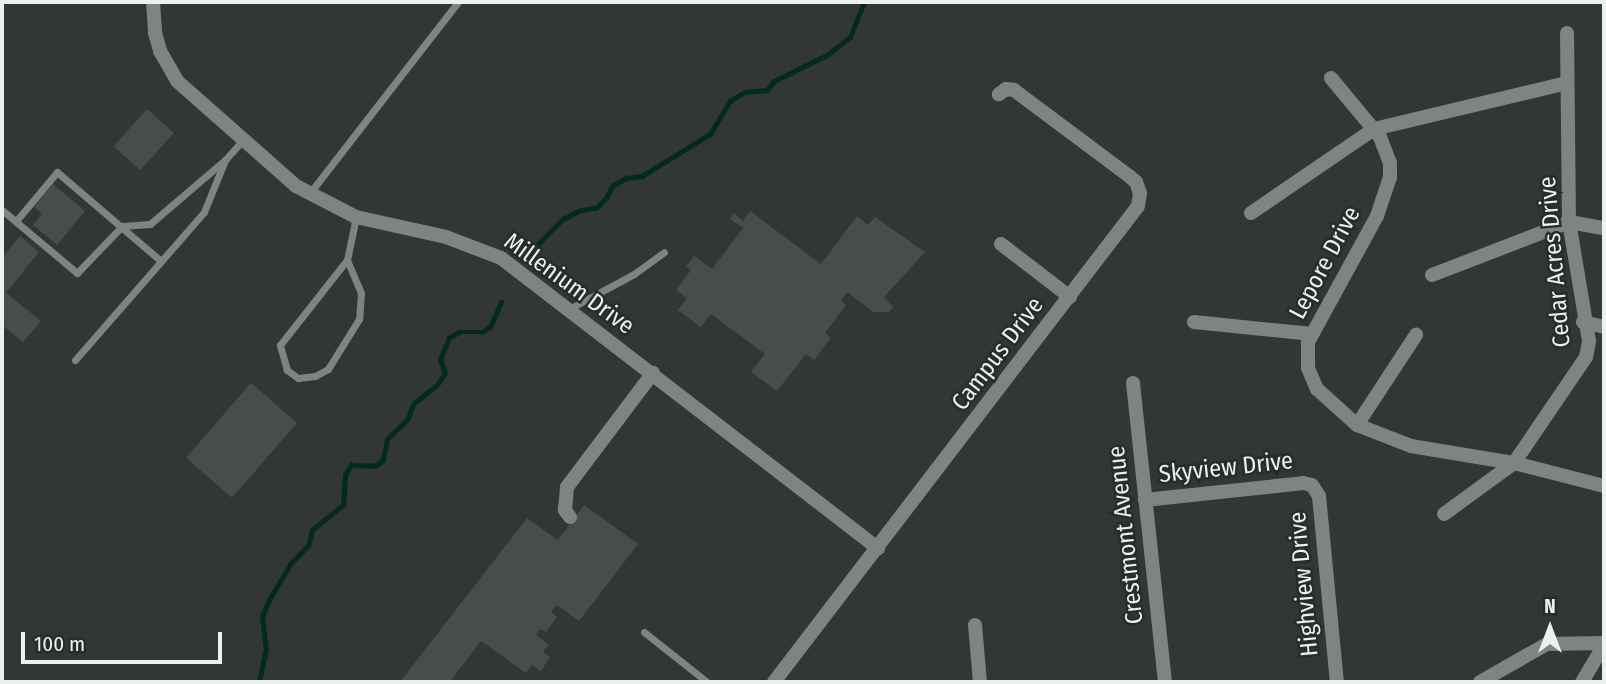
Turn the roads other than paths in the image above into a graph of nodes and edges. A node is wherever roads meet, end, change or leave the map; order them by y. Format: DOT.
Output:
graph roads {
  1 [pos="153,2"];
  2 [pos="458,2"];
  3 [pos="1567,33"];
  4 [pos="1331,78"];
  5 [pos="1567,83"];
  6 [pos="999,94"];
  7 [pos="1374,129"];
  8 [pos="243,140"];
  9 [pos="225,160"];
  10 [pos="308,194"];
  11 [pos="2,210"];
  12 [pos="1251,213"];
  13 [pos="356,217"];
  14 [pos="16,221"];
  15 [pos="1569,222"];
  16 [pos="122,226"];
  17 [pos="1604,228"];
  18 [pos="1001,244"];
  19 [pos="664,252"];
  20 [pos="347,260"];
  21 [pos="161,261"];
  22 [pos="1432,275"];
  23 [pos="1070,297"];
  24 [pos="568,309"];
  25 [pos="1194,322"];
  26 [pos="1584,322"];
  27 [pos="1604,327"];
  28 [pos="1312,334"];
  29 [pos="1416,335"];
  30 [pos="75,360"];
  31 [pos="653,373"];
  32 [pos="1133,383"];
  33 [pos="1357,425"];
  34 [pos="1514,463"];
  35 [pos="1312,485"];
  36 [pos="1604,486"];
  37 [pos="1145,500"];
  38 [pos="1444,514"];
  39 [pos="570,517"];
  40 [pos="878,548"];
  41 [pos="975,625"];
  42 [pos="643,632"];
  43 [pos="1604,644"];
  44 [pos="707,682"];
  45 [pos="774,682"];
  46 [pos="980,682"];
  47 [pos="1165,682"];
  48 [pos="1336,682"];
  49 [pos="1480,682"];
  50 [pos="1582,682"];
  1 -- 8 [label="street, Millenium Drive"];
  2 -- 10 [label="lane"];
  3 -- 5 [label="street, Cedar Acres Drive"];
  4 -- 7 [label="street, Lepore Drive"];
  5 -- 7 [label="street"];
  5 -- 15 [label="street, Cedar Acres Drive"];
  6 -- 23 [label="street, Campus Drive"];
  7 -- 12 [label="street"];
  7 -- 28 [label="street, Lepore Drive"];
  8 -- 9 [label="lane"];
  8 -- 10 [label="street, Millenium Drive"];
  9 -- 16 [label="lane"];
  9 -- 21 [label="lane"];
  10 -- 13 [label="street, Millenium Drive"];
  11 -- 14 [label="lane"];
  13 -- 20 [label="lane"];
  13 -- 24 [label="street, Millenium Drive"];
  14 -- 16 [label="lane"];
  14 -- 16 [label="lane"];
  15 -- 17 [label="street"];
  15 -- 22 [label="street"];
  15 -- 26 [label="street, Cedar Acres Drive"];
  16 -- 21 [label="lane"];
  18 -- 23 [label="street"];
  19 -- 24 [label="lane"];
  20 -- 20 [label="lane"];
  21 -- 30 [label="lane"];
  23 -- 40 [label="street, Campus Drive"];
  24 -- 31 [label="street, Millenium Drive"];
  25 -- 28 [label="street"];
  26 -- 27 [label="street"];
  26 -- 34 [label="street, Cedar Acres Drive"];
  28 -- 33 [label="street, Lepore Drive"];
  29 -- 33 [label="street"];
  31 -- 39 [label="street"];
  31 -- 40 [label="street, Millenium Drive"];
  32 -- 37 [label="street, Crestmont Avenue"];
  33 -- 34 [label="street, Lepore Drive"];
  34 -- 36 [label="street, Lepore Drive"];
  34 -- 38 [label="street, Cedar Acres Drive"];
  35 -- 37 [label="street, Skyview Drive"];
  35 -- 48 [label="street, Highview Drive"];
  37 -- 47 [label="street, Crestmont Avenue"];
  40 -- 45 [label="street, Campus Drive"];
  41 -- 46 [label="street"];
  42 -- 44 [label="lane"];
  43 -- 49 [label="street"];
  43 -- 50 [label="street"];
}
